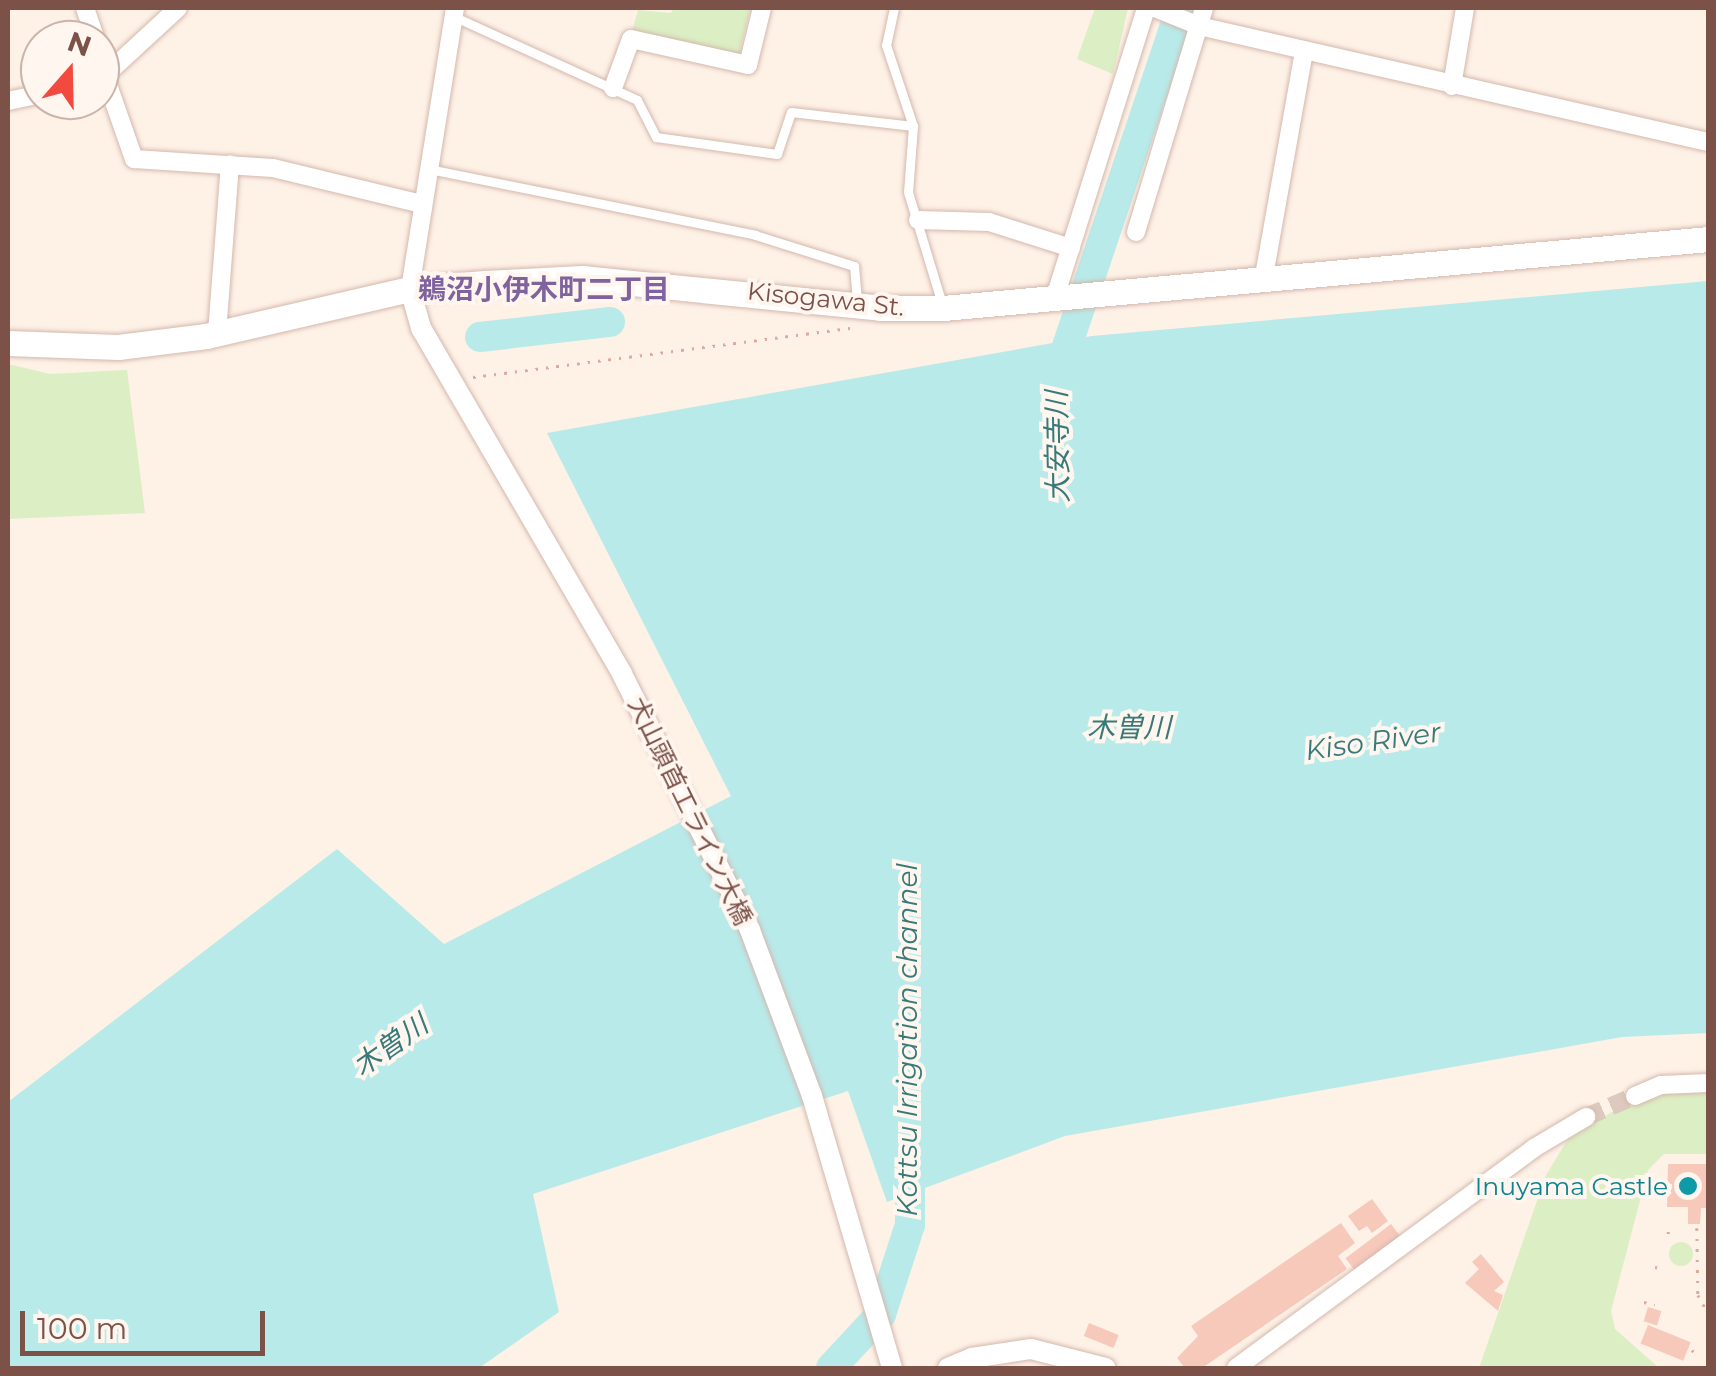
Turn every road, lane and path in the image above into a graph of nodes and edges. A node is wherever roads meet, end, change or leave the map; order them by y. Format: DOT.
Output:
graph roads {
  1 [pos="178,8"];
  2 [pos="762,8"];
  3 [pos="894,8"];
  4 [pos="1146,8"];
  5 [pos="1155,8"];
  6 [pos="1465,8"];
  7 [pos="454,12"];
  8 [pos="1198,19"];
  9 [pos="1304,51"];
  10 [pos="120,58"];
  11 [pos="1452,86"];
  12 [pos="612,88"];
  13 [pos="119,120"];
  14 [pos="913,126"];
  15 [pos="1708,140"];
  16 [pos="230,164"];
  17 [pos="426,168"];
  18 [pos="422,204"];
  19 [pos="918,220"];
  20 [pos="1136,232"];
  21 [pos="1708,239"];
  22 [pos="1070,248"];
  23 [pos="1264,276"];
  24 [pos="410,289"];
  25 [pos="1061,293"];
  26 [pos="857,305"];
  27 [pos="943,308"];
  28 [pos="217,333"];
  29 [pos="8,343"];
  30 [pos="466,377"];
  31 [pos="482,377"];
  32 [pos="1708,1083"];
  33 [pos="1636,1096"];
  34 [pos="1586,1118"];
  35 [pos="1668,1227"];
  36 [pos="1697,1228"];
  37 [pos="1668,1234"];
  38 [pos="1644,1302"];
  39 [pos="1655,1305"];
  40 [pos="1708,1313"];
  41 [pos="892,1368"];
  42 [pos="948,1368"];
  43 [pos="1106,1368"];
  44 [pos="1236,1368"];
  1 -- 10 [label="street"];
  2 -- 12 [label="street"];
  3 -- 14 [label="lane"];
  4 -- 22 [label="street"];
  5 -- 8 [label="street"];
  6 -- 11 [label="street"];
  7 -- 12 [label="lane"];
  7 -- 17 [label="street"];
  8 -- 9 [label="street"];
  8 -- 20 [label="street"];
  9 -- 11 [label="street"];
  9 -- 23 [label="street"];
  11 -- 15 [label="street"];
  12 -- 14 [label="lane"];
  13 -- 16 [label="street"];
  14 -- 19 [label="lane"];
  16 -- 18 [label="street"];
  16 -- 28 [label="street"];
  17 -- 18 [label="street"];
  17 -- 26 [label="lane"];
  18 -- 24 [label="street"];
  19 -- 22 [label="street"];
  19 -- 27 [label="lane"];
  21 -- 23 [label="main road, Kisogawa St."];
  22 -- 25 [label="street"];
  23 -- 25 [label="main road, Kisogawa St."];
  24 -- 26 [label="main road, Kisogawa St."];
  24 -- 28 [label="main road, Kisogawa St."];
  24 -- 41 [label="street, 犬山頭首工ライン大橋"];
  25 -- 27 [label="main road, Kisogawa St."];
  26 -- 27 [label="main road, Kisogawa St."];
  28 -- 29 [label="main road, Kisogawa St."];
  30 -- 31 [label="path"];
  32 -- 33 [label="street"];
  34 -- 44 [label="street"];
  35 -- 37 [label="path"];
  36 -- 40 [label="path"];
  38 -- 39 [label="path"];
  42 -- 43 [label="street"];
}
